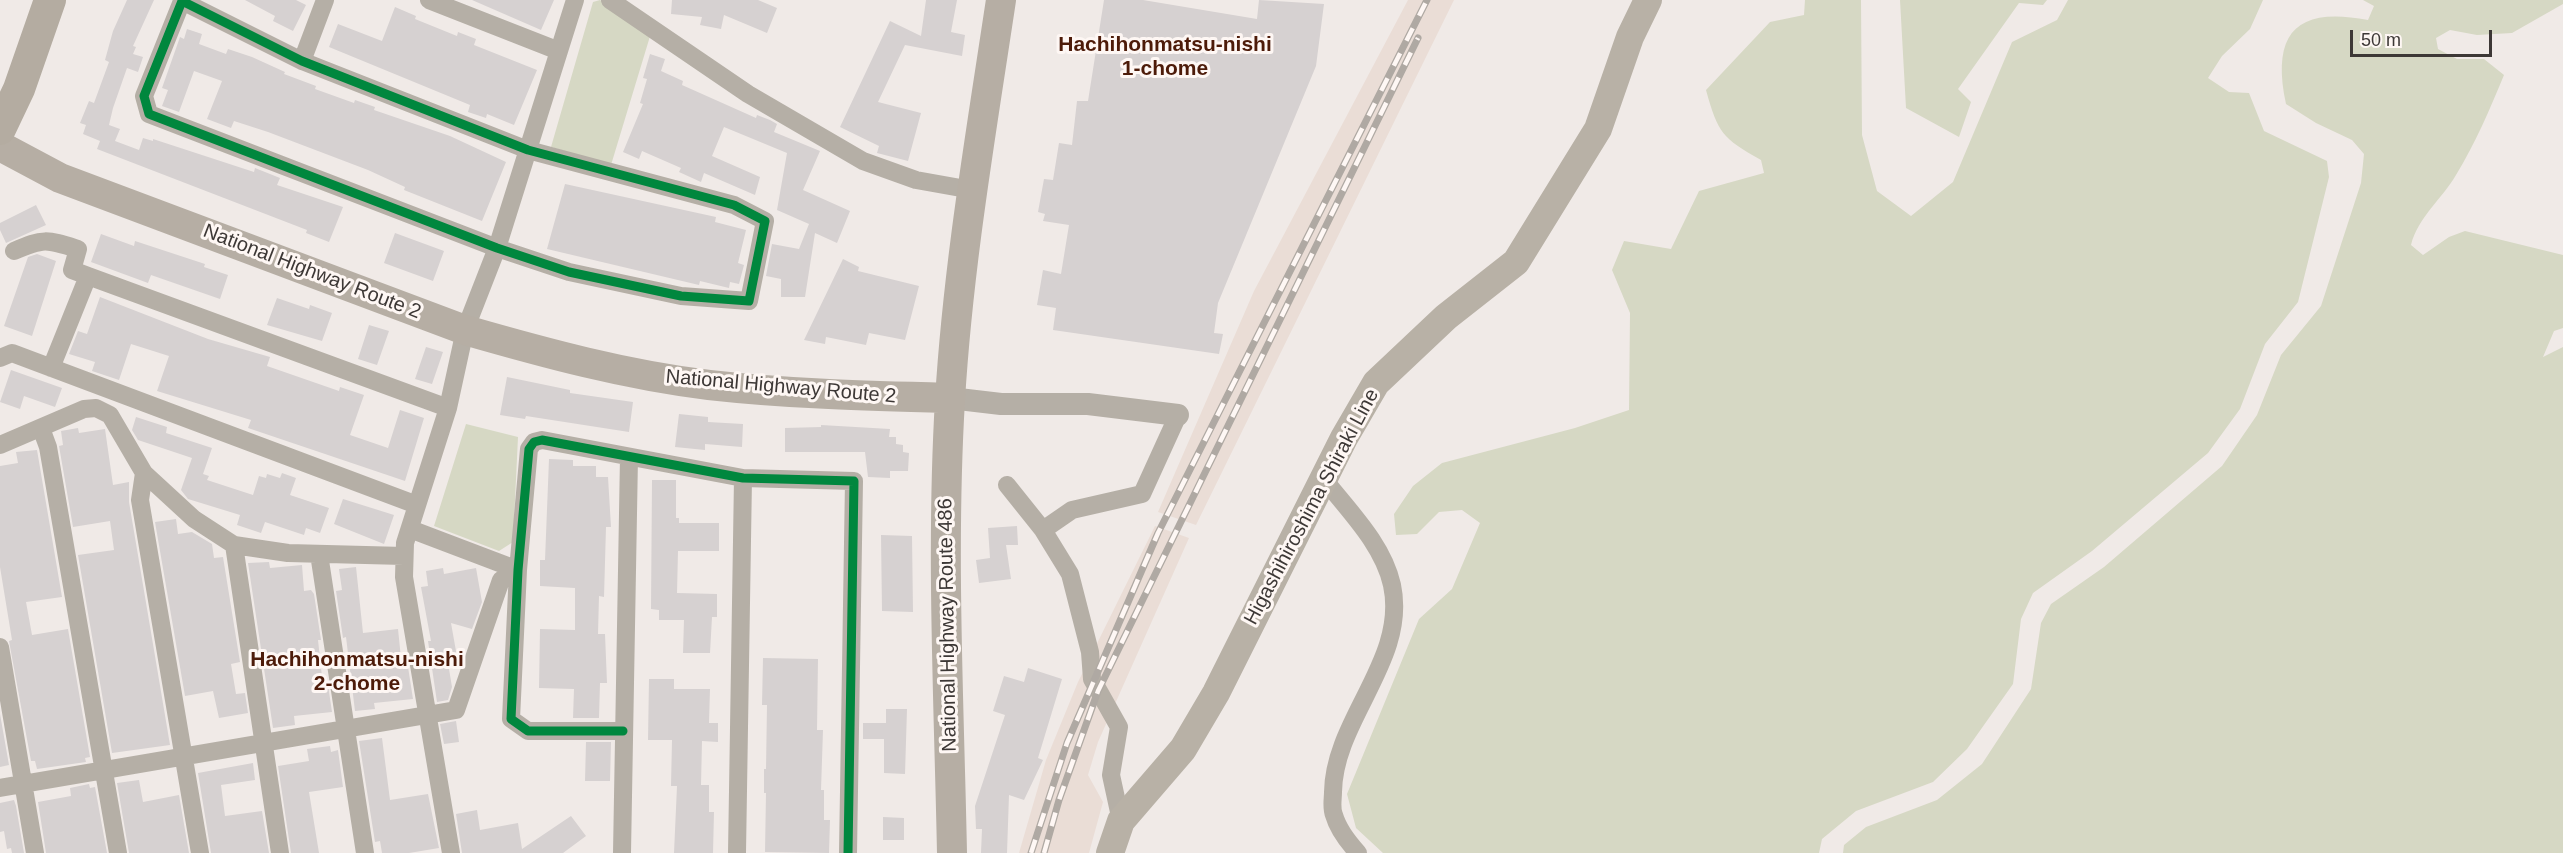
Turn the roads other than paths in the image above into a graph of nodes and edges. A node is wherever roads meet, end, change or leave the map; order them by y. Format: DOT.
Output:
graph roads {
  1 [pos="50,0"];
  2 [pos="325,0"];
  3 [pos="429,0"];
  4 [pos="575,0"];
  5 [pos="610,0"];
  6 [pos="1001,0"];
  7 [pos="1648,0"];
  8 [pos="559,51"];
  9 [pos="302,61"];
  10 [pos="0,129"];
  11 [pos="0,146"];
  12 [pos="528,150"];
  13 [pos="972,190"];
  14 [pos="497,248"];
  15 [pos="14,251"];
  16 [pos="88,276"];
  17 [pos="465,330"];
  18 [pos="0,358"];
  19 [pos="51,368"];
  20 [pos="950,398"];
  21 [pos="448,408"];
  22 [pos="1178,415"];
  23 [pos="40,428"];
  24 [pos="0,445"];
  25 [pos="629,457"];
  26 [pos="144,474"];
  27 [pos="743,478"];
  28 [pos="1323,478"];
  29 [pos="1007,485"];
  30 [pos="417,506"];
  31 [pos="410,529"];
  32 [pos="1043,530"];
  33 [pos="234,545"];
  34 [pos="319,554"];
  35 [pos="404,556"];
  36 [pos="518,570"];
  37 [pos="0,647"];
  38 [pos="428,717"];
  39 [pos="346,730"];
  40 [pos="623,731"];
  41 [pos="264,744"];
  42 [pos="184,758"];
  43 [pos="104,771"];
  44 [pos="24,784"];
  45 [pos="0,788"];
  46 [pos="1121,821"];
  47 [pos="36,853"];
  48 [pos="118,853"];
  49 [pos="200,853"];
  50 [pos="280,853"];
  51 [pos="365,853"];
  52 [pos="451,853"];
  53 [pos="622,853"];
  54 [pos="737,853"];
  55 [pos="848,853"];
  56 [pos="952,853"];
  57 [pos="1110,853"];
  58 [pos="1358,853"];
  1 -- 10 [label="highway"];
  2 -- 9 [label="street"];
  3 -- 8 [label="street"];
  4 -- 8 [label="street"];
  5 -- 13 [label="street"];
  6 -- 13 [label="highway"];
  7 -- 28 [label="main road, Higashihiroshima Shiraki Line"];
  8 -- 12 [label="street"];
  9 -- 12 [label="street"];
  9 -- 14 [label="street"];
  11 -- 17 [label="highway, National Highway Route 2"];
  12 -- 14 [label="street"];
  12 -- 14 [label="street"];
  13 -- 20 [label="highway"];
  14 -- 17 [label="street"];
  15 -- 16 [label="street"];
  16 -- 19 [label="street"];
  16 -- 21 [label="street"];
  17 -- 20 [label="highway, National Highway Route 2"];
  17 -- 21 [label="street"];
  18 -- 19 [label="street"];
  19 -- 30 [label="street"];
  20 -- 22 [label="street"];
  20 -- 56 [label="highway, National Highway Route 486"];
  21 -- 30 [label="street"];
  22 -- 32 [label="street"];
  23 -- 24 [label="street"];
  23 -- 26 [label="street"];
  23 -- 43 [label="street"];
  25 -- 27 [label="street"];
  25 -- 36 [label="street"];
  25 -- 40 [label="street"];
  26 -- 33 [label="street"];
  26 -- 42 [label="street"];
  27 -- 54 [label="street"];
  27 -- 55 [label="street"];
  28 -- 46 [label="main road, Higashihiroshima Shiraki Line"];
  28 -- 58 [label="street"];
  29 -- 32 [label="street"];
  30 -- 31 [label="street"];
  31 -- 35 [label="street"];
  31 -- 36 [label="street"];
  32 -- 46 [label="street"];
  33 -- 34 [label="street"];
  33 -- 41 [label="street"];
  34 -- 35 [label="street"];
  34 -- 39 [label="street"];
  35 -- 38 [label="street"];
  36 -- 38 [label="street"];
  36 -- 40 [label="street"];
  37 -- 44 [label="street"];
  38 -- 39 [label="street"];
  38 -- 52 [label="street"];
  39 -- 41 [label="street"];
  39 -- 51 [label="street"];
  40 -- 53 [label="street"];
  41 -- 42 [label="street"];
  41 -- 50 [label="street"];
  42 -- 43 [label="street"];
  42 -- 49 [label="street"];
  43 -- 44 [label="street"];
  43 -- 48 [label="street"];
  44 -- 45 [label="street"];
  44 -- 47 [label="street"];
  46 -- 57 [label="main road, Higashihiroshima Shiraki Line"];
}
